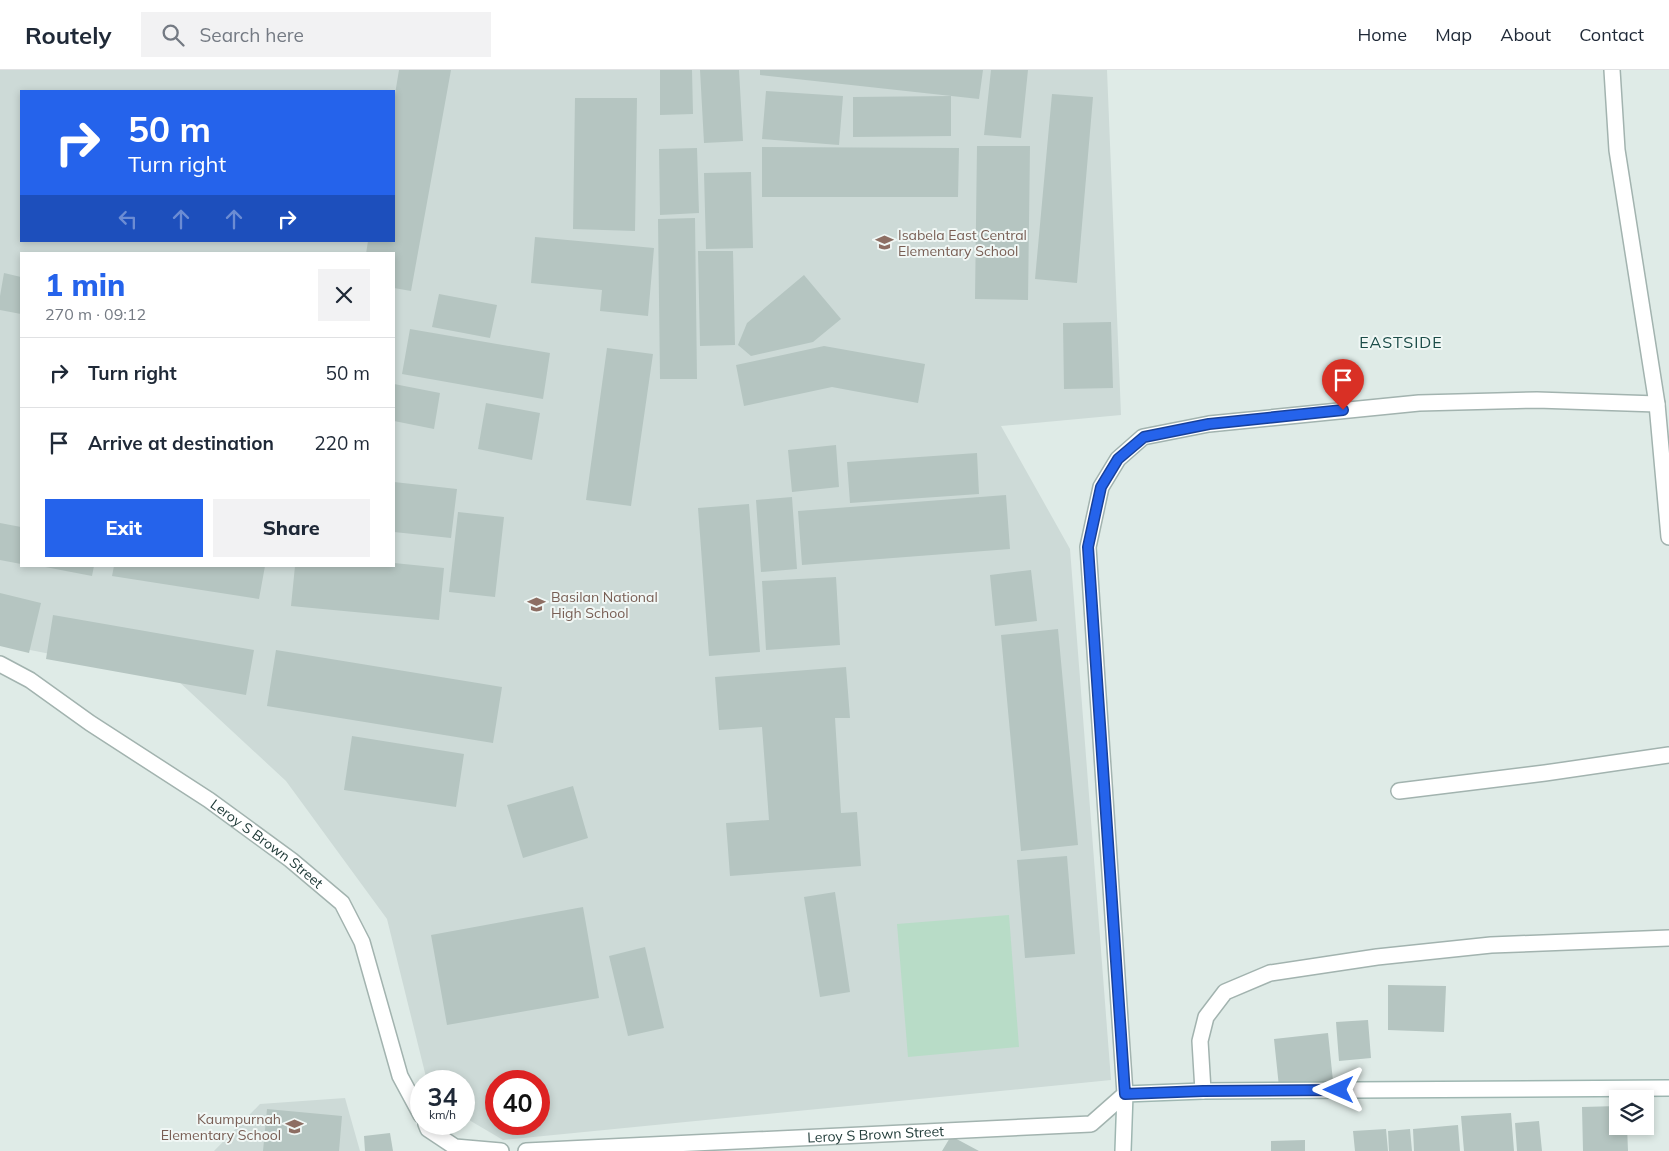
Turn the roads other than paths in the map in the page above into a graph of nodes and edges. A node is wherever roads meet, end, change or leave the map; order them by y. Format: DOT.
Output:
graph roads {
  1 [pos="1612,70"];
  2 [pos="1657,404"];
  3 [pos="1669,537"];
  4 [pos="0,664"];
  5 [pos="1669,755"];
  6 [pos="1399,791"];
  7 [pos="1669,938"];
  8 [pos="1669,1088"];
  9 [pos="1203,1091"];
  10 [pos="1125,1094"];
  11 [pos="410,1095"];
  12 [pos="437,1135"];
  13 [pos="500,1151"];
  14 [pos="526,1151"];
  15 [pos="1123,1151"];
  1 -- 2 [label="street"];
  2 -- 3 [label="street"];
  2 -- 10 [label="street"];
  4 -- 11 [label="street, Leroy S Brown Street"];
  5 -- 6 [label="street"];
  7 -- 9 [label="street"];
  8 -- 9 [label="street"];
  9 -- 10 [label="street"];
  10 -- 14 [label="street, Leroy S Brown Street"];
  10 -- 15 [label="street"];
  12 -- 13 [label="street"];
}
